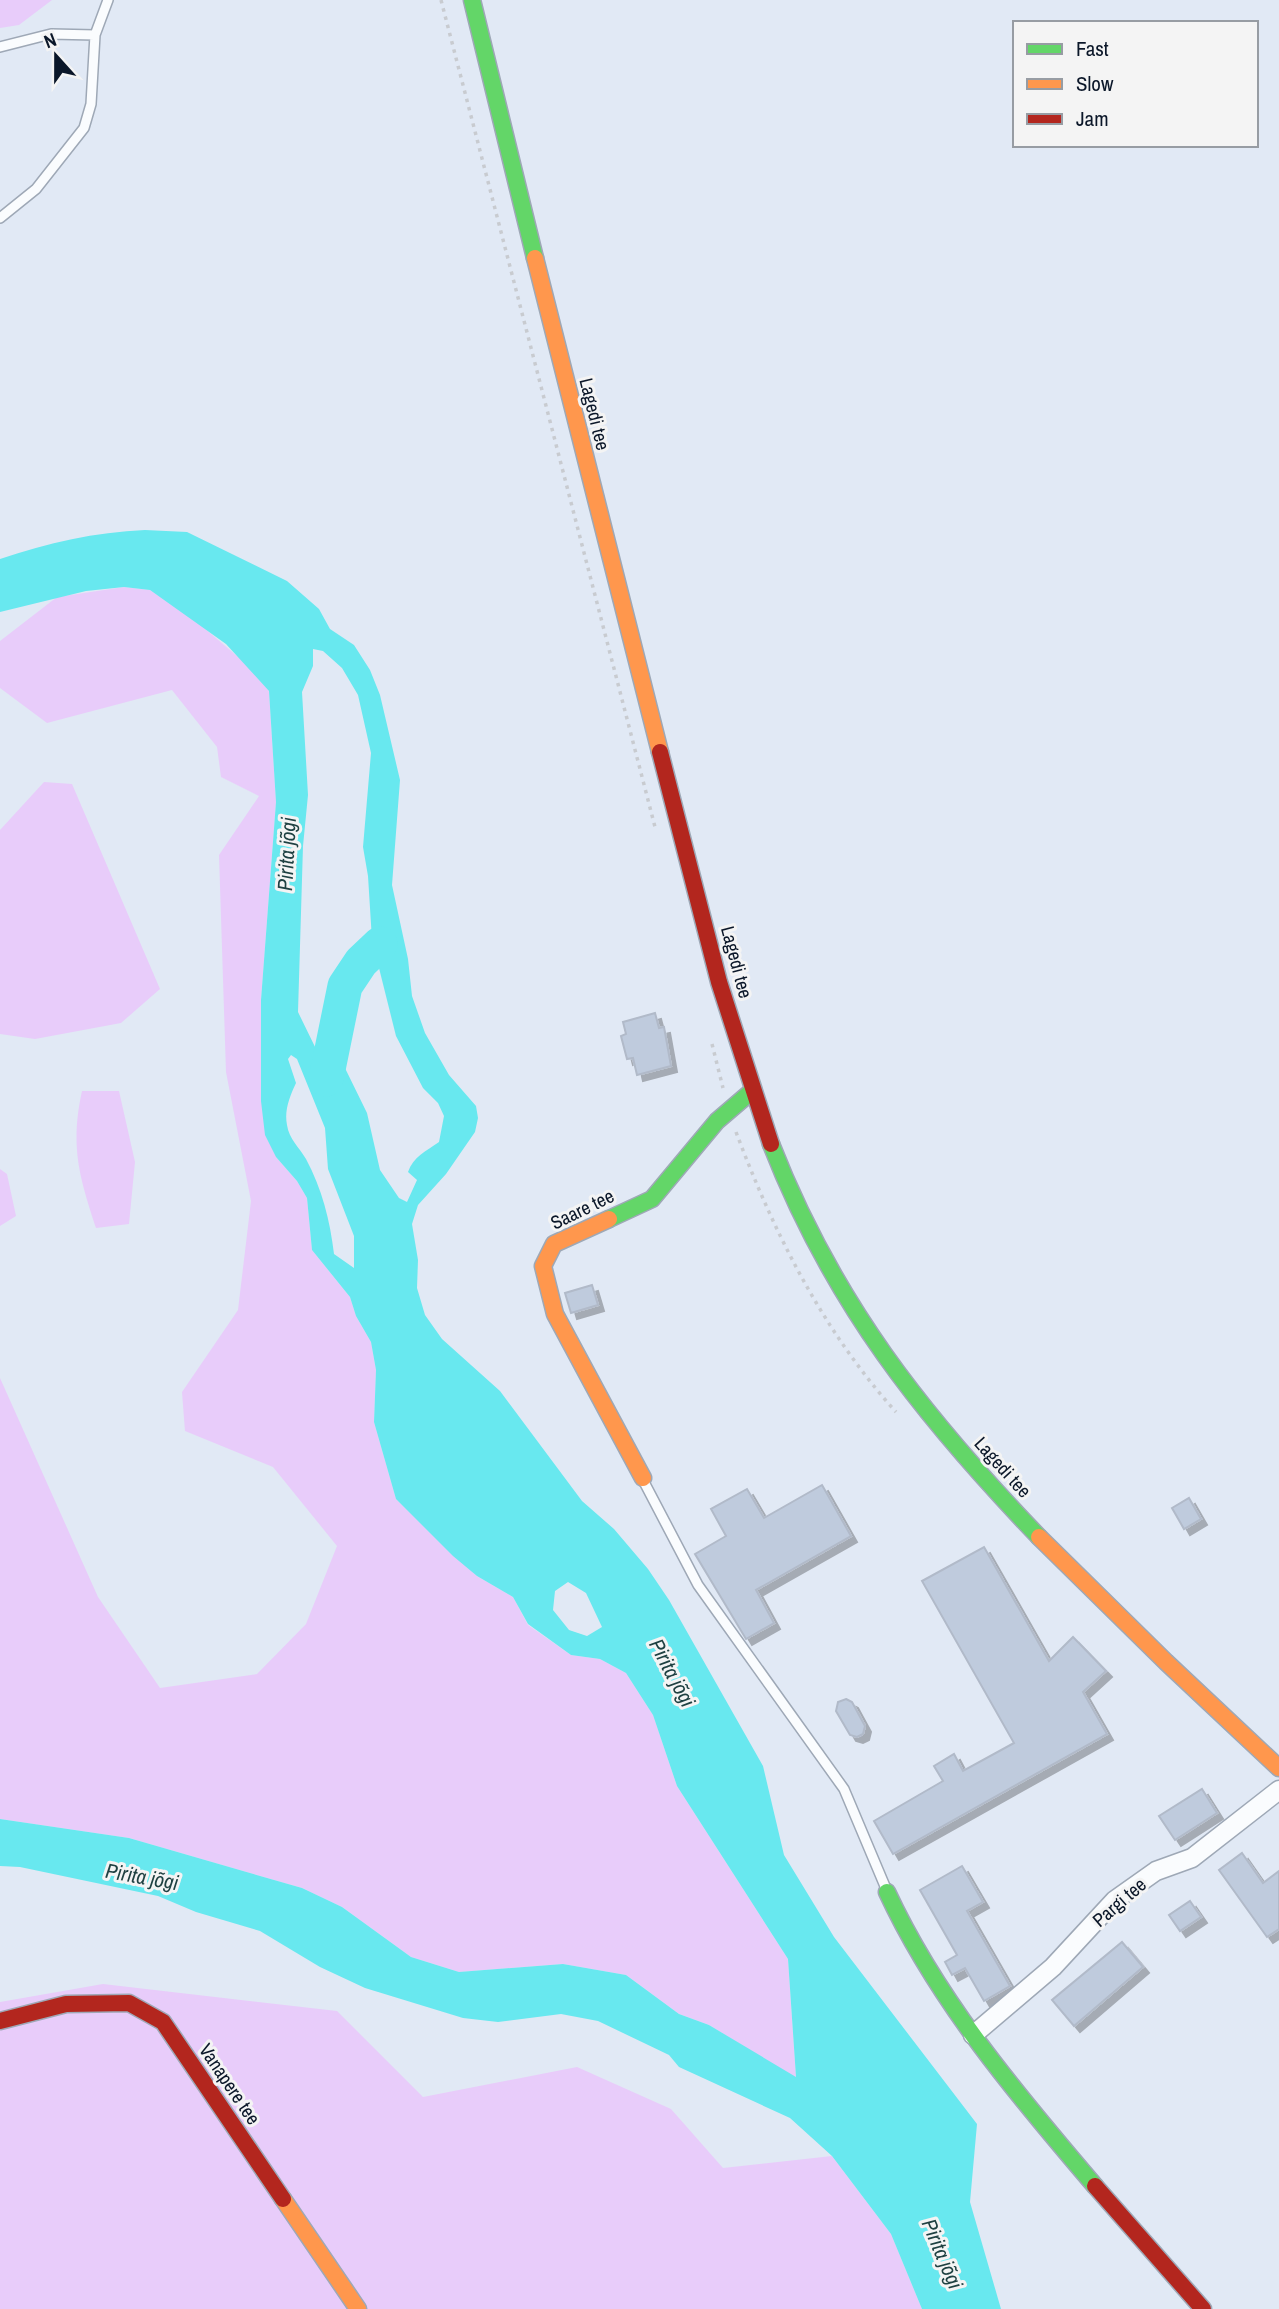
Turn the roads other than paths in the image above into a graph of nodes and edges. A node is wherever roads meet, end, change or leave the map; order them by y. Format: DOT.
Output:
graph roads {
  1 [pos="108,0"];
  2 [pos="472,0"];
  3 [pos="95,35"];
  4 [pos="0,47"];
  5 [pos="0,218"];
  6 [pos="752,1091"];
  7 [pos="643,1478"];
  8 [pos="1279,1769"];
  9 [pos="1279,1790"];
  10 [pos="887,1892"];
  11 [pos="0,2021"];
  12 [pos="973,2035"];
  13 [pos="358,2309"];
  14 [pos="1203,2309"];
  1 -- 3 [label="lane"];
  2 -- 6 [label="street, Lagedi tee"];
  3 -- 4 [label="lane"];
  3 -- 5 [label="lane"];
  6 -- 7 [label="street, Saare tee"];
  6 -- 8 [label="street, Lagedi tee"];
  7 -- 10 [label="lane"];
  9 -- 12 [label="street, Pargi tee"];
  10 -- 12 [label="street"];
  11 -- 13 [label="street, Vanapere tee"];
  12 -- 14 [label="street"];
}
